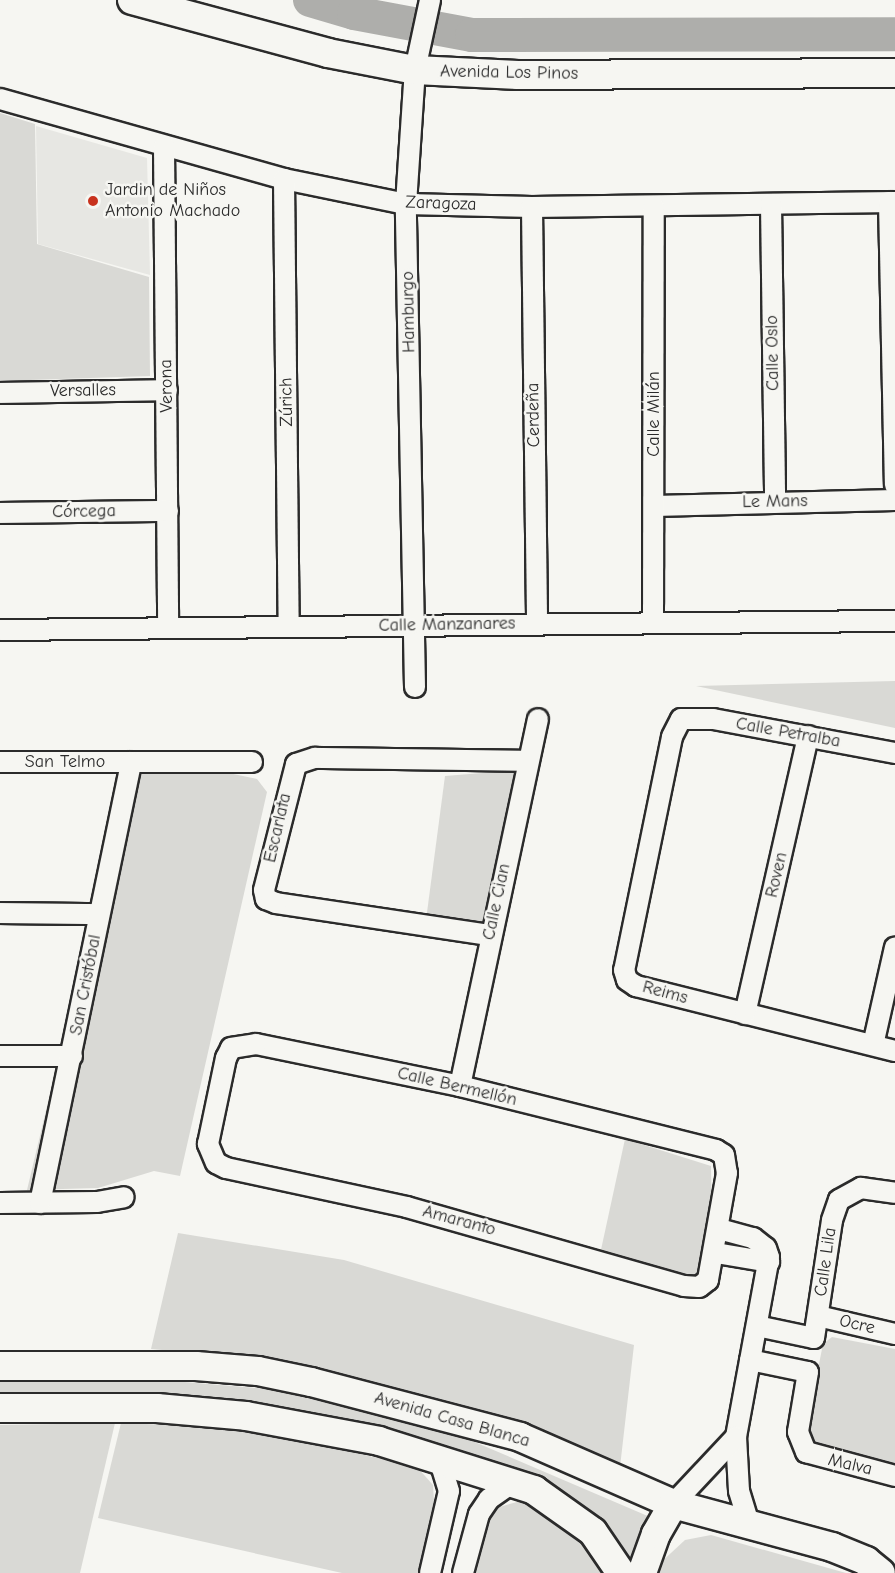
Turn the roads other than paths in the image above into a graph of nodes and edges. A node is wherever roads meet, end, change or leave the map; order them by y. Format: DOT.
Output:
graph roads {
  1 [pos="132,0"];
  2 [pos="430,4"];
  3 [pos="418,58"];
  4 [pos="895,73"];
  5 [pos="0,99"];
  6 [pos="164,146"];
  7 [pos="284,179"];
  8 [pos="892,202"];
  9 [pos="406,204"];
  10 [pos="771,204"];
  11 [pos="654,206"];
  12 [pos="532,207"];
  13 [pos="167,390"];
  14 [pos="0,393"];
  15 [pos="895,485"];
  16 [pos="895,500"];
  17 [pos="775,501"];
  18 [pos="654,506"];
  19 [pos="168,511"];
  20 [pos="0,513"];
  21 [pos="895,621"];
  22 [pos="653,623"];
  23 [pos="537,624"];
  24 [pos="289,625"];
  25 [pos="417,626"];
  26 [pos="168,627"];
  27 [pos="0,630"];
  28 [pos="415,687"];
  29 [pos="538,719"];
  30 [pos="681,719"];
  31 [pos="808,736"];
  32 [pos="895,753"];
  33 [pos="528,760"];
  34 [pos="0,762"];
  35 [pos="131,762"];
  36 [pos="252,762"];
  37 [pos="0,913"];
  38 [pos="99,914"];
  39 [pos="489,935"];
  40 [pos="895,947"];
  41 [pos="745,1014"];
  42 [pos="873,1045"];
  43 [pos="895,1051"];
  44 [pos="0,1056"];
  45 [pos="72,1056"];
  46 [pos="460,1086"];
  47 [pos="216,1163"];
  48 [pos="895,1193"];
  49 [pos="124,1197"];
  50 [pos="0,1203"];
  51 [pos="40,1203"];
  52 [pos="719,1229"];
  53 [pos="716,1253"];
  54 [pos="769,1262"];
  55 [pos="699,1287"];
  56 [pos="818,1316"];
  57 [pos="757,1326"];
  58 [pos="895,1334"];
  59 [pos="750,1360"];
  60 [pos="0,1366"];
  61 [pos="0,1408"];
  62 [pos="736,1437"];
  63 [pos="433,1455"];
  64 [pos="895,1476"];
  65 [pos="512,1483"];
  66 [pos="673,1504"];
  67 [pos="750,1526"];
  68 [pos="440,1530"];
  69 [pos="471,1537"];
  70 [pos="430,1573"];
  71 [pos="463,1573"];
  72 [pos="621,1573"];
  73 [pos="642,1573"];
  74 [pos="881,1573"];
  1 -- 3 [label="street, Avenida Los Pinos"];
  2 -- 3 [label="street, Hamburgo"];
  3 -- 4 [label="street, Avenida Los Pinos"];
  3 -- 9 [label="street, Hamburgo"];
  5 -- 6 [label="street, Zaragoza"];
  6 -- 7 [label="street, Zaragoza"];
  6 -- 13 [label="street, Verona"];
  7 -- 9 [label="street, Zaragoza"];
  7 -- 24 [label="street, Zúrich"];
  8 -- 10 [label="street, Zaragoza"];
  8 -- 15 [label="street"];
  9 -- 12 [label="street, Zaragoza"];
  9 -- 25 [label="street, Hamburgo"];
  10 -- 11 [label="street, Zaragoza"];
  10 -- 17 [label="street, Calle Oslo"];
  11 -- 12 [label="street, Zaragoza"];
  11 -- 18 [label="street, Calle Milán"];
  12 -- 23 [label="street, Cerdeña"];
  13 -- 14 [label="street, Versalles"];
  13 -- 19 [label="street, Verona"];
  16 -- 17 [label="street, Le Mans"];
  17 -- 18 [label="street, Le Mans"];
  18 -- 22 [label="street, Calle Milán"];
  19 -- 20 [label="street, Córcega"];
  19 -- 26 [label="street, Verona"];
  21 -- 22 [label="street, Calle Manzanares"];
  22 -- 23 [label="street, Calle Manzanares"];
  23 -- 25 [label="street, Calle Manzanares"];
  24 -- 25 [label="street, Calle Manzanares"];
  24 -- 26 [label="street, Calle Manzanares"];
  25 -- 28 [label="street, Hamburgo"];
  26 -- 27 [label="street, Calle Manzanares"];
  29 -- 33 [label="street, Calle Cian"];
  30 -- 31 [label="street, Calle Petralba"];
  30 -- 41 [label="street, Reims"];
  31 -- 32 [label="street, Calle Petralba"];
  31 -- 41 [label="street, Roven"];
  33 -- 39 [label="street, Calle Cian"];
  33 -- 39 [label="street, Escarlata"];
  34 -- 35 [label="street, San Telmo"];
  35 -- 36 [label="street, San Telmo"];
  35 -- 38 [label="street, San Cristóbal"];
  37 -- 38 [label="street"];
  38 -- 45 [label="street, San Cristóbal"];
  39 -- 46 [label="street, Calle Cian"];
  40 -- 42 [label="street"];
  41 -- 42 [label="street, Reims"];
  42 -- 43 [label="street, Reims"];
  44 -- 45 [label="street"];
  45 -- 51 [label="street, San Cristóbal"];
  46 -- 47 [label="street, Calle Bermellón"];
  46 -- 52 [label="street, Calle Bermellón"];
  47 -- 55 [label="street, Amaranto"];
  48 -- 56 [label="street, Calle Lila"];
  49 -- 51 [label="street"];
  50 -- 51 [label="street"];
  52 -- 53 [label="street, Calle Bermellón"];
  52 -- 54 [label="street"];
  53 -- 54 [label="street"];
  53 -- 55 [label="street, Calle Bermellón"];
  54 -- 57 [label="street"];
  56 -- 57 [label="street, Calle Lila"];
  56 -- 58 [label="street, Ocre"];
  57 -- 59 [label="street"];
  59 -- 62 [label="street"];
  59 -- 64 [label="street, Malva"];
  60 -- 66 [label="street, Avenida Casa Blanca"];
  61 -- 63 [label="street"];
  62 -- 66 [label="street"];
  62 -- 67 [label="street"];
  63 -- 65 [label="street"];
  63 -- 68 [label="street"];
  65 -- 69 [label="street"];
  65 -- 72 [label="street"];
  66 -- 67 [label="street, Avenida Casa Blanca"];
  66 -- 73 [label="street"];
  67 -- 74 [label="street, Avenida Casa Blanca"];
  68 -- 69 [label="street"];
  68 -- 70 [label="street"];
  69 -- 71 [label="street"];
}
